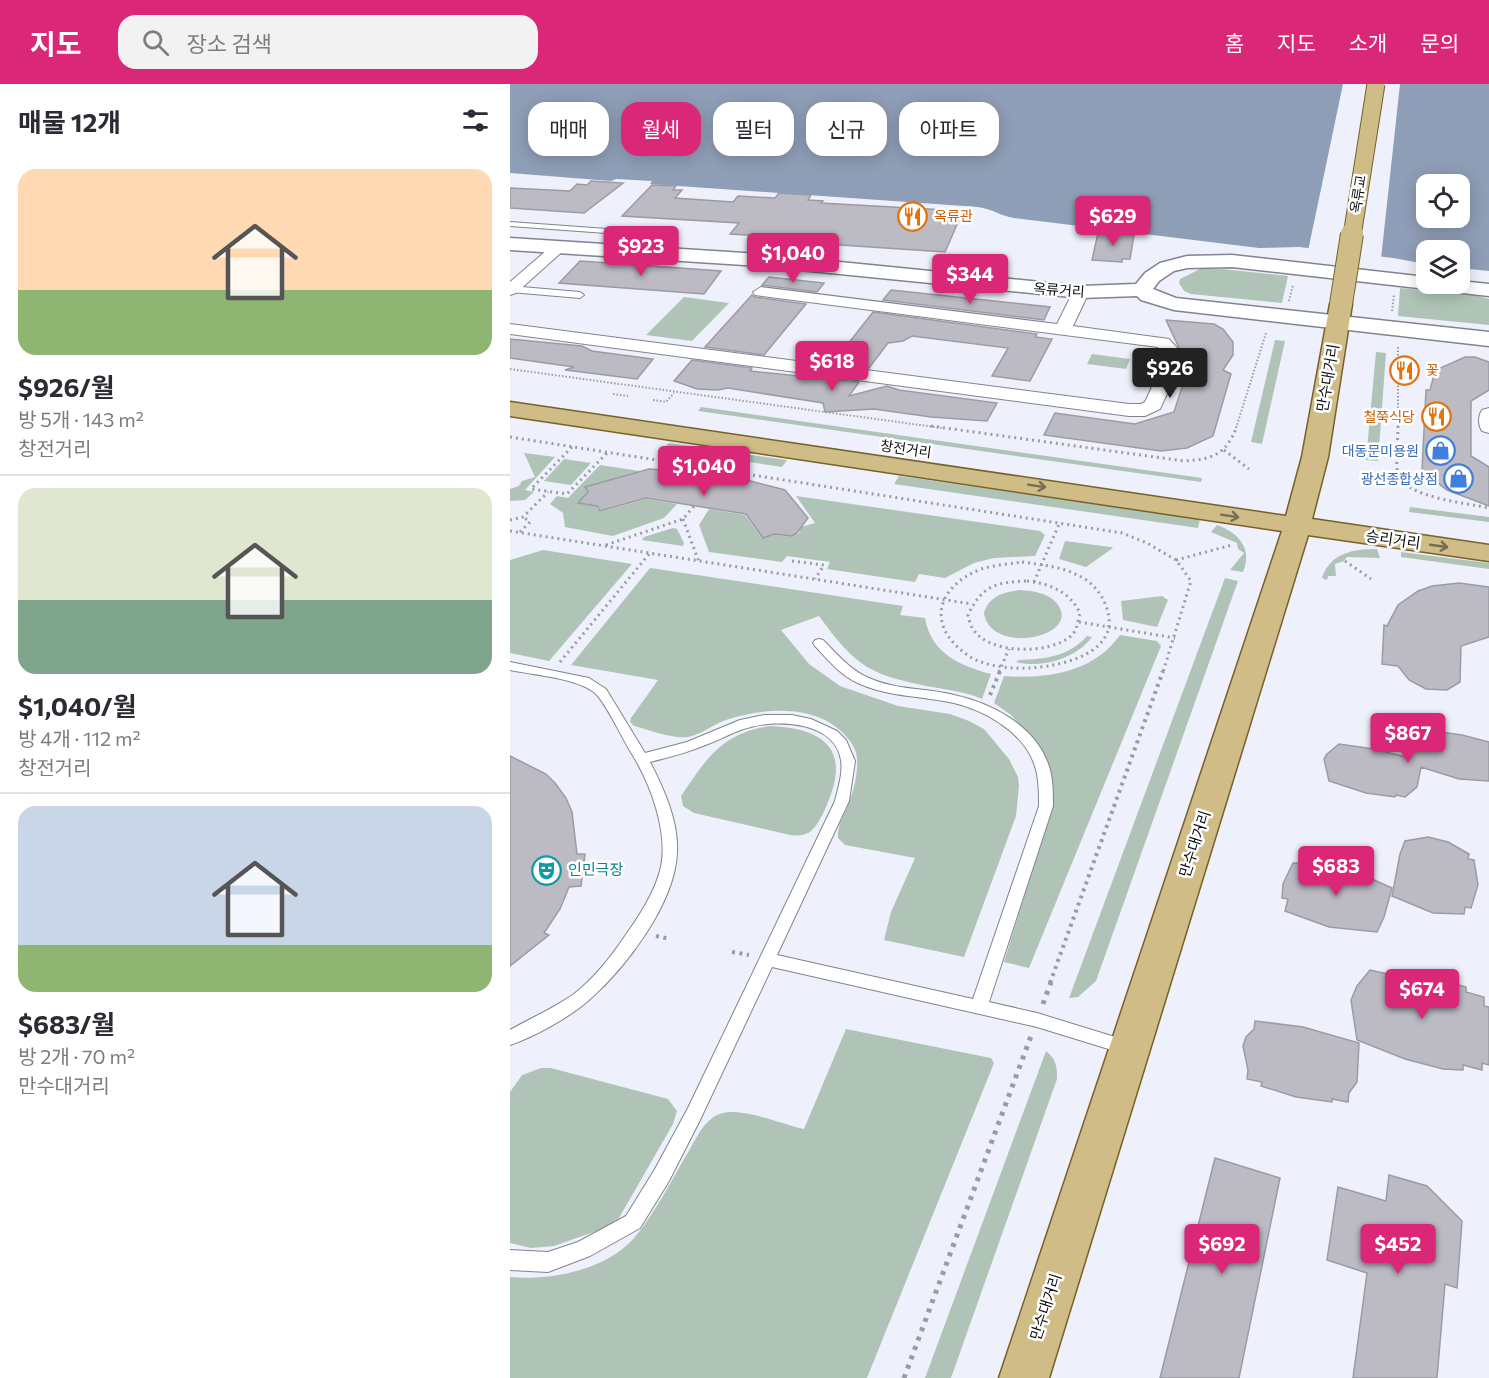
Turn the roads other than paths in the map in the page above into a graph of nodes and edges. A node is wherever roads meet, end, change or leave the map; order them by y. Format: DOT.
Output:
graph roads {
  1 [pos="1376,84"];
  2 [pos="510,224"];
  3 [pos="510,244"];
  4 [pos="559,247"];
  5 [pos="671,254"];
  6 [pos="1416,282"];
  7 [pos="1470,288"];
  8 [pos="510,289"];
  9 [pos="1142,290"];
  10 [pos="1489,290"];
  11 [pos="761,292"];
  12 [pos="1081,292"];
  13 [pos="580,295"];
  14 [pos="1339,314"];
  15 [pos="510,329"];
  16 [pos="1063,330"];
  17 [pos="1489,339"];
  18 [pos="510,393"];
  19 [pos="510,409"];
  20 [pos="1489,414"];
  21 [pos="1489,427"];
  22 [pos="1300,516"];
  23 [pos="1489,532"];
  24 [pos="1489,553"];
  25 [pos="819,643"];
  26 [pos="510,666"];
  27 [pos="642,759"];
  28 [pos="766,959"];
  29 [pos="979,1007"];
  30 [pos="510,1038"];
  31 [pos="1129,1048"];
  32 [pos="510,1260"];
  33 [pos="1024,1378"];
  1 -- 14 [label="main road, 옥류교, bridge"];
  2 -- 5 [label="lane"];
  3 -- 4 [label="street, 옥류거리"];
  4 -- 5 [label="street, 옥류거리"];
  4 -- 8 [label="street"];
  5 -- 12 [label="street, 옥류거리"];
  6 -- 9 [label="street"];
  7 -- 10 [label="street"];
  8 -- 13 [label="lane"];
  9 -- 12 [label="street, 옥류거리"];
  9 -- 14 [label="street, 옥류거리"];
  11 -- 16 [label="street"];
  12 -- 16 [label="street"];
  14 -- 17 [label="street, 옥류거리"];
  14 -- 22 [label="main road, 만수대거리"];
  15 -- 16 [label="street"];
  18 -- 22 [label="main road, 창전거리"];
  19 -- 22 [label="main road, 창전거리, one-way"];
  20 -- 21 [label="street"];
  22 -- 23 [label="main road, 승리거리"];
  22 -- 24 [label="main road, 승리거리, one-way"];
  22 -- 31 [label="main road, 만수대거리"];
  25 -- 29 [label="lane"];
  26 -- 27 [label="lane"];
  27 -- 28 [label="lane"];
  27 -- 30 [label="lane"];
  28 -- 29 [label="lane"];
  28 -- 32 [label="lane"];
  29 -- 31 [label="lane"];
  31 -- 33 [label="main road, 만수대거리"];
}
